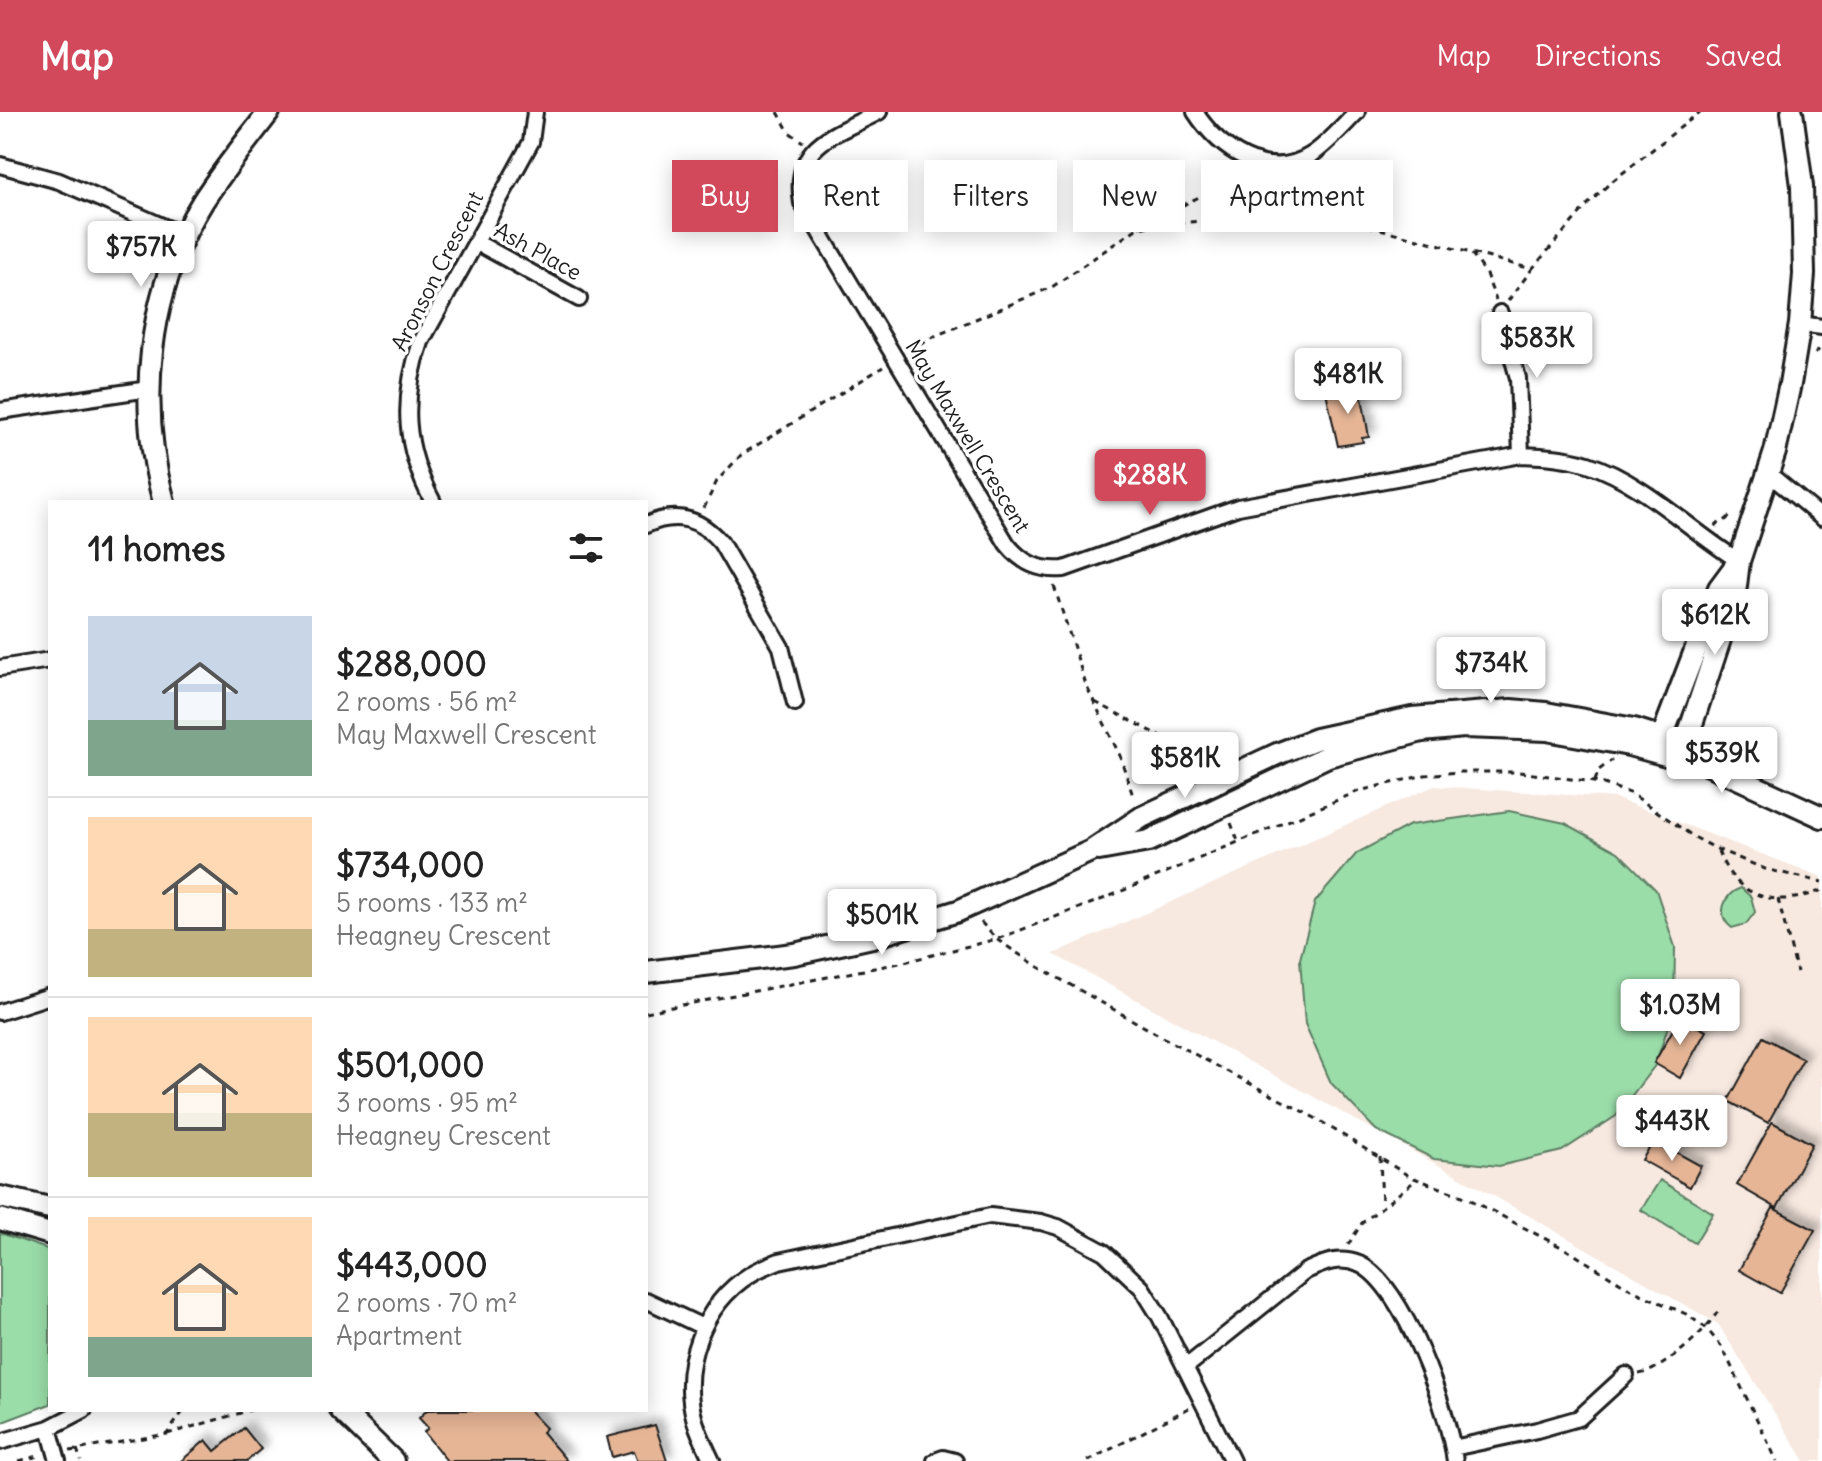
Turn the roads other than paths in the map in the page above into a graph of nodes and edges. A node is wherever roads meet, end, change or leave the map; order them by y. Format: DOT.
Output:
graph roads {
  1 [pos="269,112"];
  2 [pos="535,112"];
  3 [pos="879,112"];
  4 [pos="1195,112"];
  5 [pos="1357,112"];
  6 [pos="1792,112"];
  7 [pos="0,165"];
  8 [pos="185,236"];
  9 [pos="476,242"];
  10 [pos="579,299"];
  11 [pos="1500,313"];
  12 [pos="1800,324"];
  13 [pos="1822,327"];
  14 [pos="149,389"];
  15 [pos="0,411"];
  16 [pos="1521,455"];
  17 [pos="1769,474"];
  18 [pos="163,500"];
  19 [pos="432,500"];
  20 [pos="1822,518"];
  21 [pos="648,524"];
  22 [pos="1739,561"];
  23 [pos="48,660"];
  24 [pos="0,668"];
  25 [pos="795,703"];
  26 [pos="1658,745"];
  27 [pos="1683,752"];
  28 [pos="1822,817"];
  29 [pos="648,972"];
  30 [pos="48,997"];
  31 [pos="0,1012"];
  32 [pos="0,1197"];
  33 [pos="48,1208"];
  34 [pos="0,1219"];
  35 [pos="48,1233"];
  36 [pos="648,1301"];
  37 [pos="703,1327"];
  38 [pos="1186,1367"];
  39 [pos="1626,1375"];
  40 [pos="80,1412"];
  41 [pos="343,1412"];
  42 [pos="49,1428"];
  43 [pos="0,1442"];
  44 [pos="1454,1454"];
  45 [pos="57,1457"];
  46 [pos="393,1461"];
  47 [pos="712,1461"];
  48 [pos="935,1461"];
  49 [pos="955,1461"];
  50 [pos="1232,1461"];
  1 -- 8 [label="street"];
  2 -- 9 [label="street, Aronson Crescent"];
  3 -- 16 [label="street, May Maxwell Crescent"];
  4 -- 5 [label="street"];
  6 -- 12 [label="street"];
  7 -- 8 [label="street"];
  8 -- 14 [label="street"];
  9 -- 10 [label="street, Ash Place"];
  9 -- 19 [label="street, Aronson Crescent"];
  11 -- 16 [label="street"];
  12 -- 13 [label="street"];
  12 -- 17 [label="street"];
  14 -- 15 [label="street"];
  14 -- 18 [label="street"];
  16 -- 22 [label="street"];
  17 -- 20 [label="street"];
  17 -- 22 [label="street"];
  21 -- 25 [label="street"];
  22 -- 26 [label="street"];
  22 -- 27 [label="street"];
  23 -- 24 [label="street"];
  26 -- 27 [label="street"];
  26 -- 29 [label="street"];
  27 -- 28 [label="street"];
  30 -- 31 [label="street"];
  32 -- 33 [label="street"];
  34 -- 35 [label="street"];
  36 -- 37 [label="street"];
  37 -- 38 [label="street"];
  37 -- 47 [label="street"];
  38 -- 44 [label="street"];
  38 -- 50 [label="street"];
  39 -- 44 [label="street"];
  40 -- 42 [label="street"];
  41 -- 46 [label="street"];
  42 -- 43 [label="street"];
  42 -- 45 [label="street"];
  48 -- 49 [label="street"];
}
